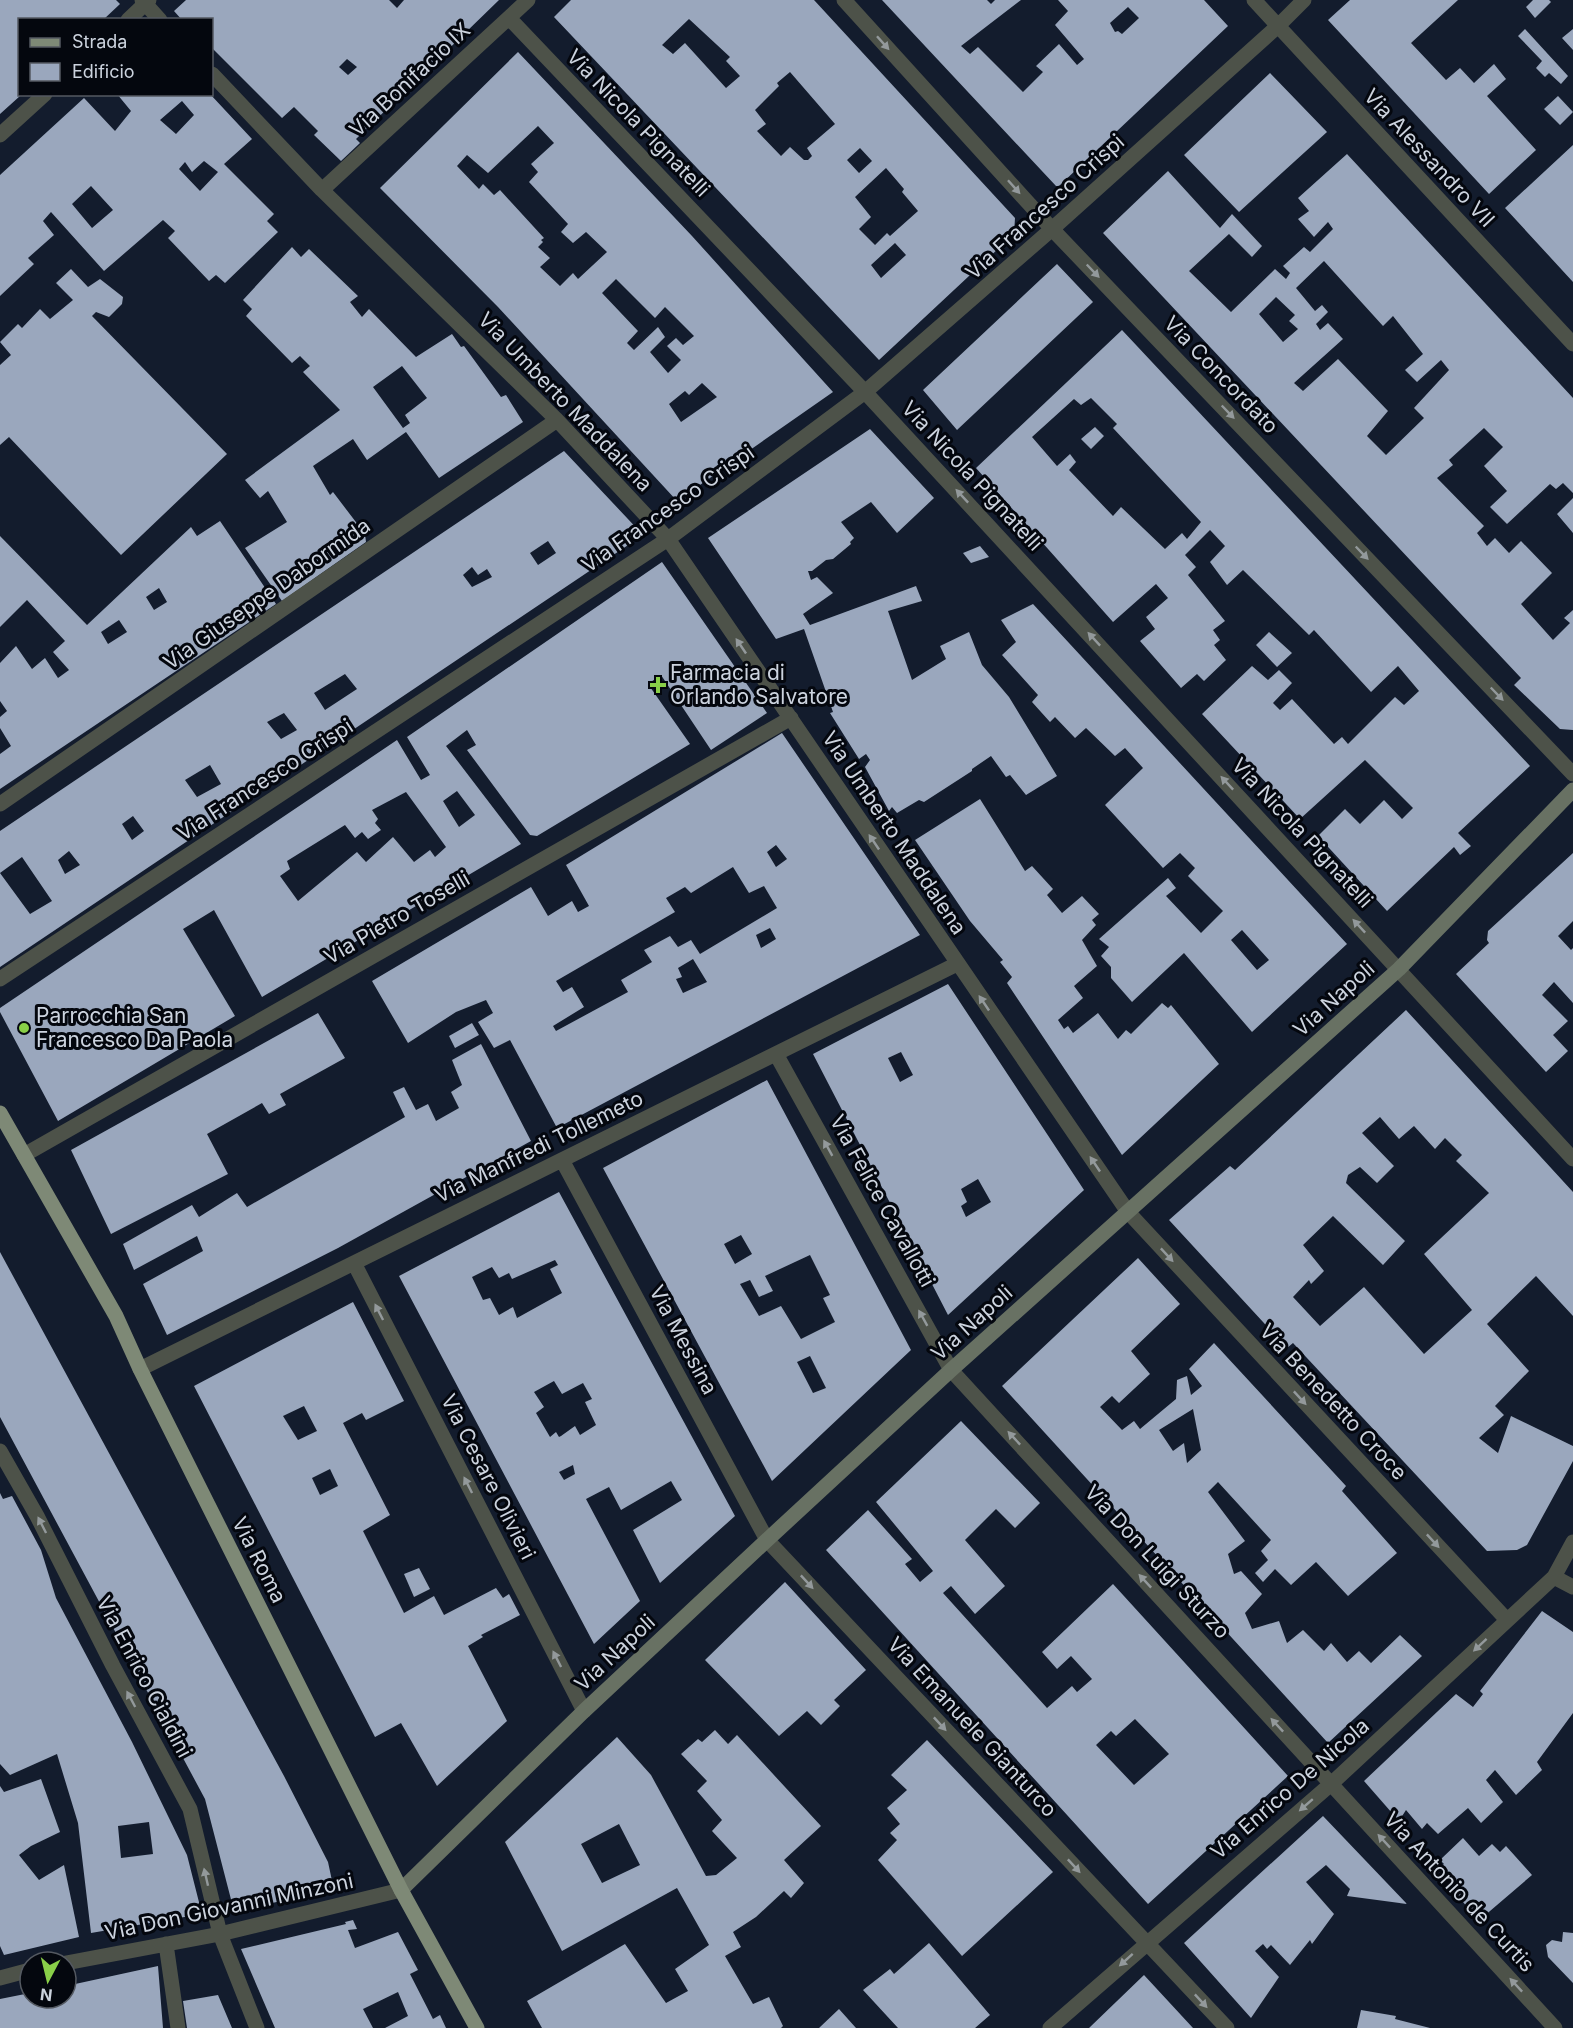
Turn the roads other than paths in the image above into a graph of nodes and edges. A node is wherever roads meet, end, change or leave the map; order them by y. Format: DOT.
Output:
graph roads {
  1 [pos="528,0"];
  2 [pos="844,0"];
  3 [pos="1254,0"];
  4 [pos="1304,0"];
  5 [pos="145,1"];
  6 [pos="130,18"];
  7 [pos="158,18"];
  8 [pos="509,18"];
  9 [pos="1278,26"];
  10 [pos="213,75"];
  11 [pos="43,96"];
  12 [pos="0,135"];
  13 [pos="322,190"];
  14 [pos="1052,229"];
  15 [pos="1573,344"];
  16 [pos="865,392"];
  17 [pos="557,420"];
  18 [pos="668,539"];
  19 [pos="790,718"];
  20 [pos="1573,774"];
  21 [pos="1573,790"];
  22 [pos="0,804"];
  23 [pos="957,964"];
  24 [pos="1399,969"];
  25 [pos="0,979"];
  26 [pos="776,1054"];
  27 [pos="0,1113"];
  28 [pos="24,1155"];
  29 [pos="1573,1159"];
  30 [pos="562,1160"];
  31 [pos="1128,1212"];
  32 [pos="354,1263"];
  33 [pos="140,1369"];
  34 [pos="951,1370"];
  35 [pos="0,1450"];
  36 [pos="766,1540"];
  37 [pos="1573,1542"];
  38 [pos="1554,1577"];
  39 [pos="1573,1587"];
  40 [pos="1507,1620"];
  41 [pos="584,1711"];
  42 [pos="1331,1784"];
  43 [pos="401,1890"];
  44 [pos="220,1934"];
  45 [pos="1146,1943"];
  46 [pos="166,1944"];
  47 [pos="78,1961"];
  48 [pos="18,1973"];
  49 [pos="0,1978"];
  50 [pos="178,2028"];
  51 [pos="257,2028"];
  52 [pos="477,2028"];
  53 [pos="1050,2028"];
  54 [pos="1227,2028"];
  55 [pos="1555,2028"];
  1 -- 8 [label="street, Via Bonifacio IX"];
  2 -- 14 [label="street, Via Concordato, one-way"];
  3 -- 9 [label="street, Via Alessandro VII"];
  4 -- 9 [label="street, Via Francesco Crispi"];
  5 -- 6 [label="street"];
  5 -- 7 [label="street"];
  8 -- 13 [label="street, Via Bonifacio IX"];
  8 -- 16 [label="street, Via Nicola Pignatelli"];
  9 -- 14 [label="street, Via Francesco Crispi"];
  9 -- 15 [label="street, Via Alessandro VII"];
  10 -- 13 [label="street, Via Umberto Maddalena"];
  11 -- 12 [label="street"];
  13 -- 17 [label="street, Via Umberto Maddalena"];
  14 -- 16 [label="street, Via Francesco Crispi"];
  14 -- 20 [label="street, Via Concordato, one-way"];
  16 -- 18 [label="street, Via Francesco Crispi"];
  24 -- 16 [label="street, Via Nicola Pignatelli, one-way"];
  17 -- 18 [label="street, Via Umberto Maddalena"];
  17 -- 22 [label="street, Via Giuseppe Dabormida"];
  19 -- 18 [label="street, Via Umberto Maddalena, one-way"];
  18 -- 25 [label="street, Via Francesco Crispi"];
  23 -- 19 [label="street, Via Umberto Maddalena, one-way"];
  19 -- 28 [label="street, Via Pietro Toselli"];
  21 -- 24 [label="main road, Via Napoli"];
  23 -- 26 [label="street, Via Manfredi Tollemeto"];
  31 -- 23 [label="street, Via Umberto Maddalena, one-way"];
  24 -- 29 [label="street, Via Nicola Pignatelli"];
  24 -- 31 [label="main road, Via Napoli"];
  26 -- 30 [label="street, Via Manfredi Tollemeto"];
  34 -- 26 [label="street, Via Felice Cavallotti, one-way"];
  27 -- 28 [label="main road, Via Roma"];
  28 -- 33 [label="main road, Via Roma"];
  30 -- 32 [label="street, Via Manfredi Tollemeto"];
  30 -- 36 [label="street, Via Messina"];
  31 -- 34 [label="main road, Via Napoli"];
  31 -- 40 [label="street, Via Benedetto Croce, one-way"];
  32 -- 33 [label="street, Via Manfredi Tollemeto"];
  41 -- 32 [label="street, Via Cesare Olivieri, one-way"];
  33 -- 43 [label="main road, Via Roma"];
  34 -- 36 [label="main road, Via Napoli"];
  42 -- 34 [label="street, Via Don Luigi Sturzo, one-way"];
  44 -- 35 [label="street, Via Enrico Cialdini, one-way"];
  36 -- 41 [label="main road, Via Napoli"];
  36 -- 45 [label="street, Via Emanuele Gianturco, one-way"];
  37 -- 38 [label="street, Via Enrico De Nicola"];
  38 -- 39 [label="street"];
  38 -- 40 [label="street, Via Enrico De Nicola"];
  40 -- 42 [label="street, Via Enrico De Nicola, one-way"];
  41 -- 43 [label="main road, Via Napoli"];
  42 -- 45 [label="street, Via Enrico De Nicola, one-way"];
  55 -- 42 [label="street, Via Antonio de Curtis, one-way"];
  43 -- 44 [label="street, Via Don Giovanni Minzoni"];
  43 -- 52 [label="main road, Via Roma"];
  44 -- 46 [label="street, Via Don Giovanni Minzoni"];
  44 -- 51 [label="street, Via Enrico Cialdini"];
  45 -- 53 [label="street, Via Enrico De Nicola, one-way"];
  45 -- 54 [label="street, Via Emanuele Gianturco, one-way"];
  46 -- 47 [label="street, Via Don Giovanni Minzoni"];
  46 -- 50 [label="street"];
  48 -- 49 [label="street"];
}
